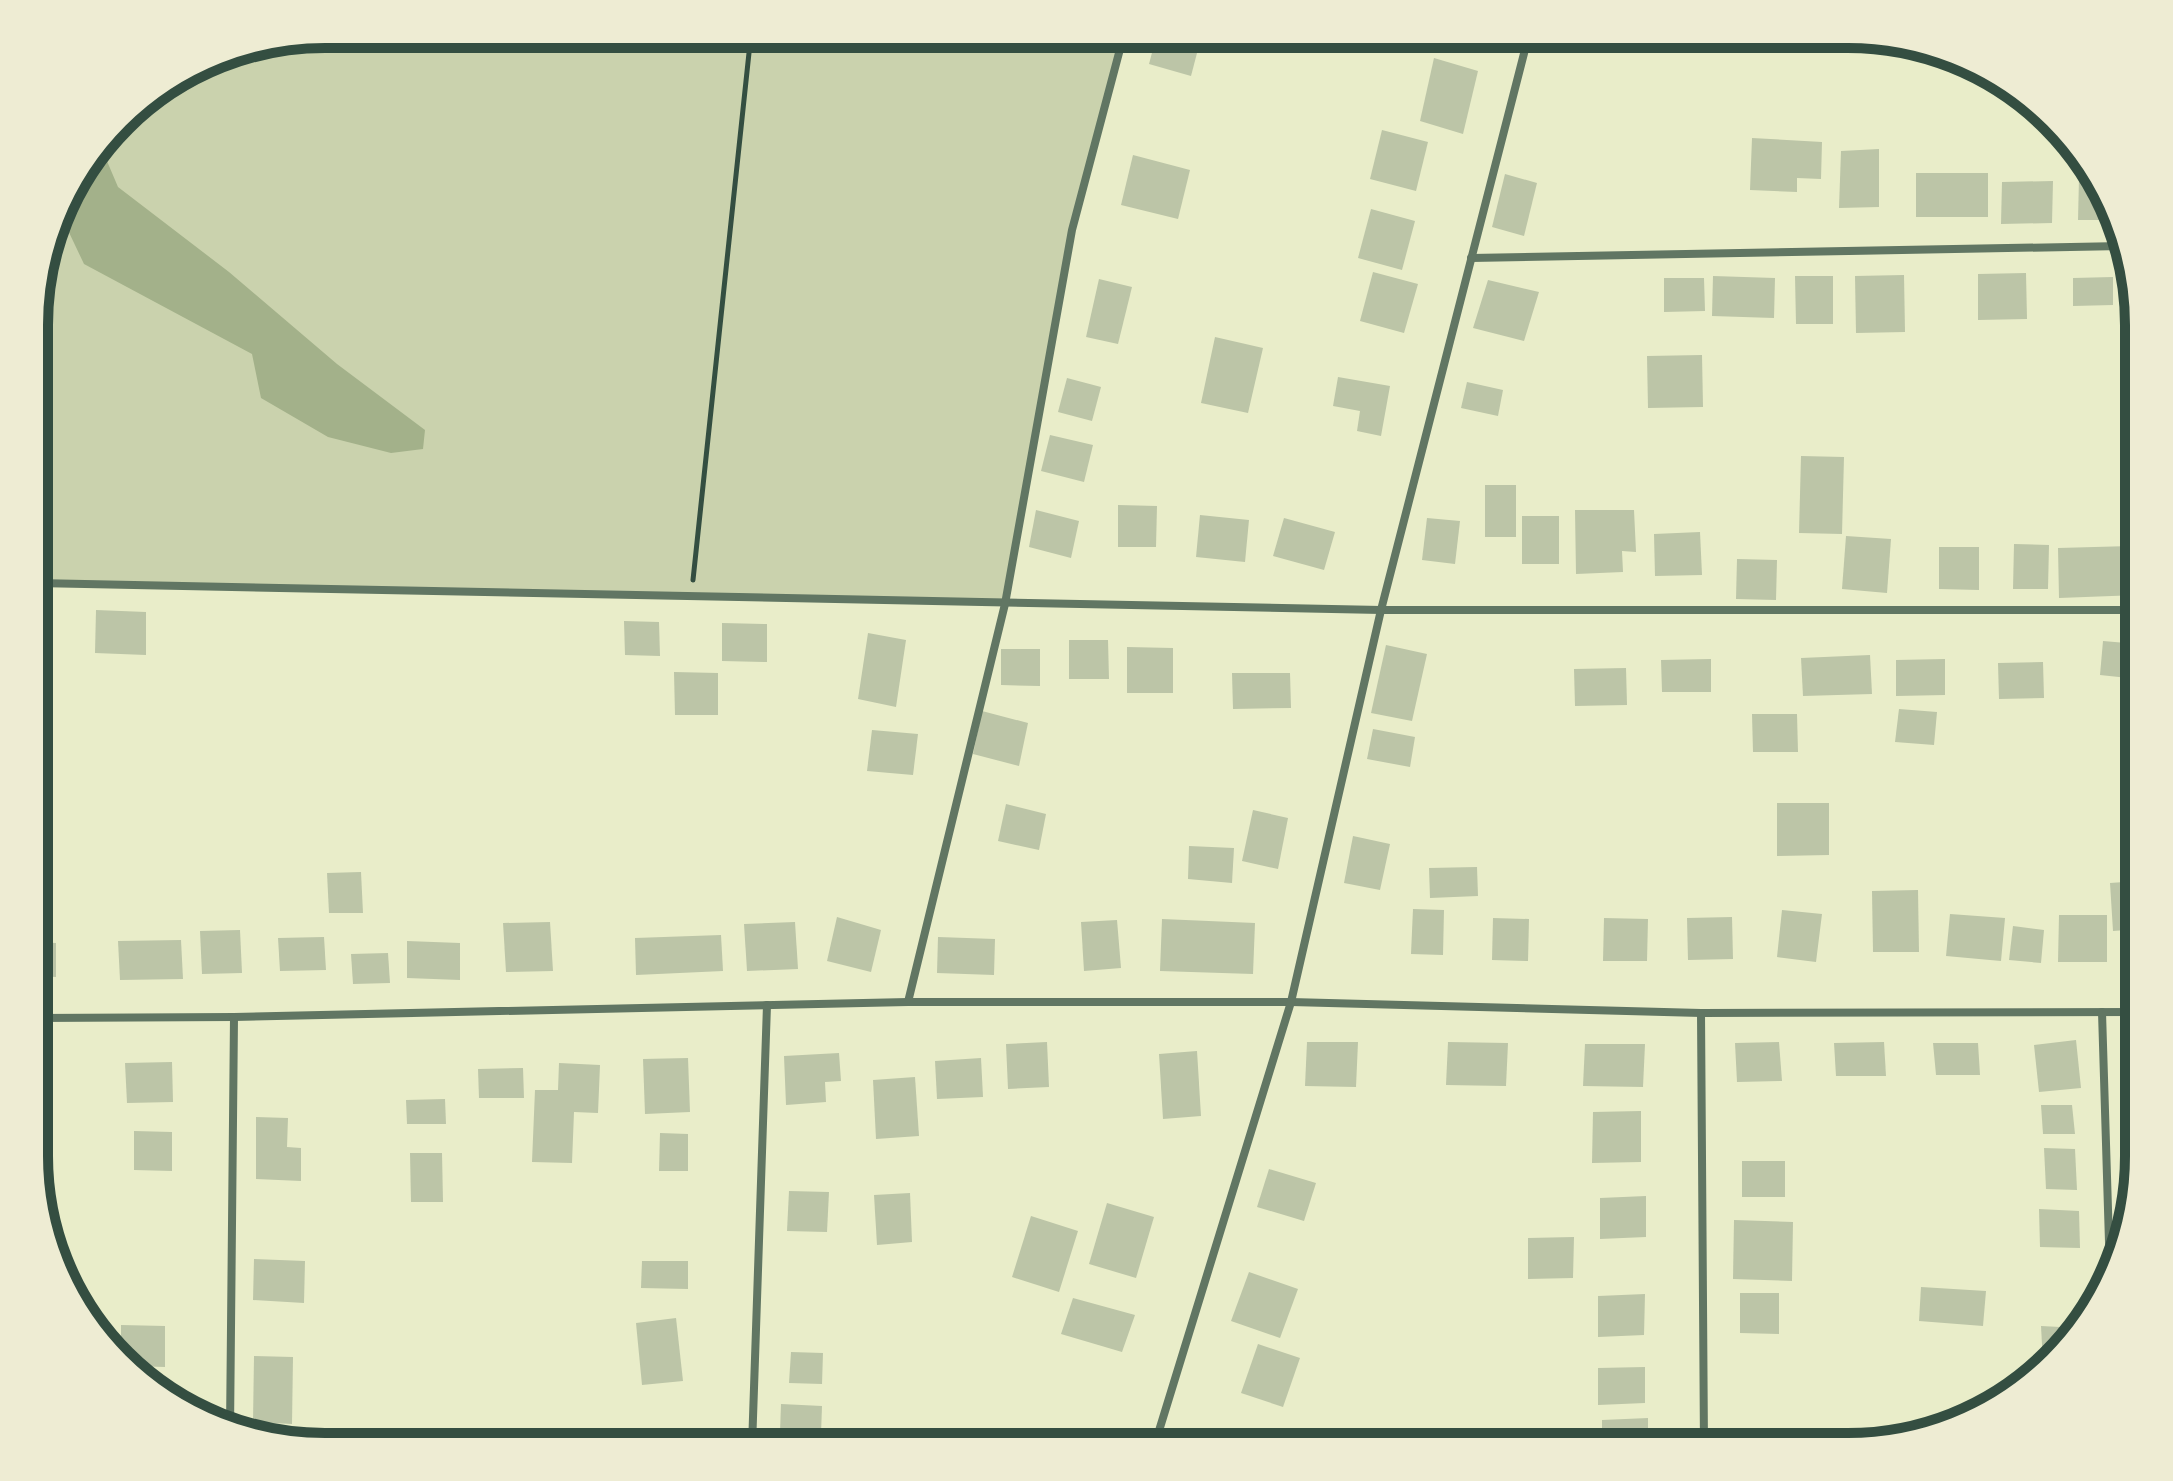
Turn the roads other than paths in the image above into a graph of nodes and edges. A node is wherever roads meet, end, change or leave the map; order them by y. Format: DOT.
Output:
graph roads {
  1 [pos="1120,49"];
  2 [pos="1525,49"];
  3 [pos="2114,246"];
  4 [pos="1471,258"];
  5 [pos="48,583"];
  6 [pos="1005,604"];
  7 [pos="1381,610"];
  8 [pos="2124,610"];
  9 [pos="908,1002"];
  10 [pos="1291,1002"];
  11 [pos="767,1005"];
  12 [pos="2102,1012"];
  13 [pos="2124,1012"];
  14 [pos="1701,1013"];
  15 [pos="234,1017"];
  16 [pos="49,1018"];
  17 [pos="2109,1247"];
  18 [pos="230,1416"];
  19 [pos="752,1432"];
  20 [pos="1158,1433"];
  21 [pos="1704,1433"];
  1 -- 6 [label="street"];
  2 -- 4 [label="street"];
  3 -- 4 [label="street"];
  4 -- 7 [label="street"];
  5 -- 6 [label="street"];
  6 -- 7 [label="street"];
  6 -- 9 [label="street"];
  7 -- 8 [label="street"];
  7 -- 10 [label="street"];
  9 -- 10 [label="street"];
  9 -- 11 [label="street"];
  10 -- 14 [label="street"];
  10 -- 20 [label="street"];
  11 -- 15 [label="street"];
  11 -- 19 [label="street"];
  12 -- 13 [label="street"];
  12 -- 14 [label="street"];
  12 -- 17 [label="street"];
  14 -- 21 [label="street"];
  15 -- 16 [label="street"];
  15 -- 18 [label="street"];
}
